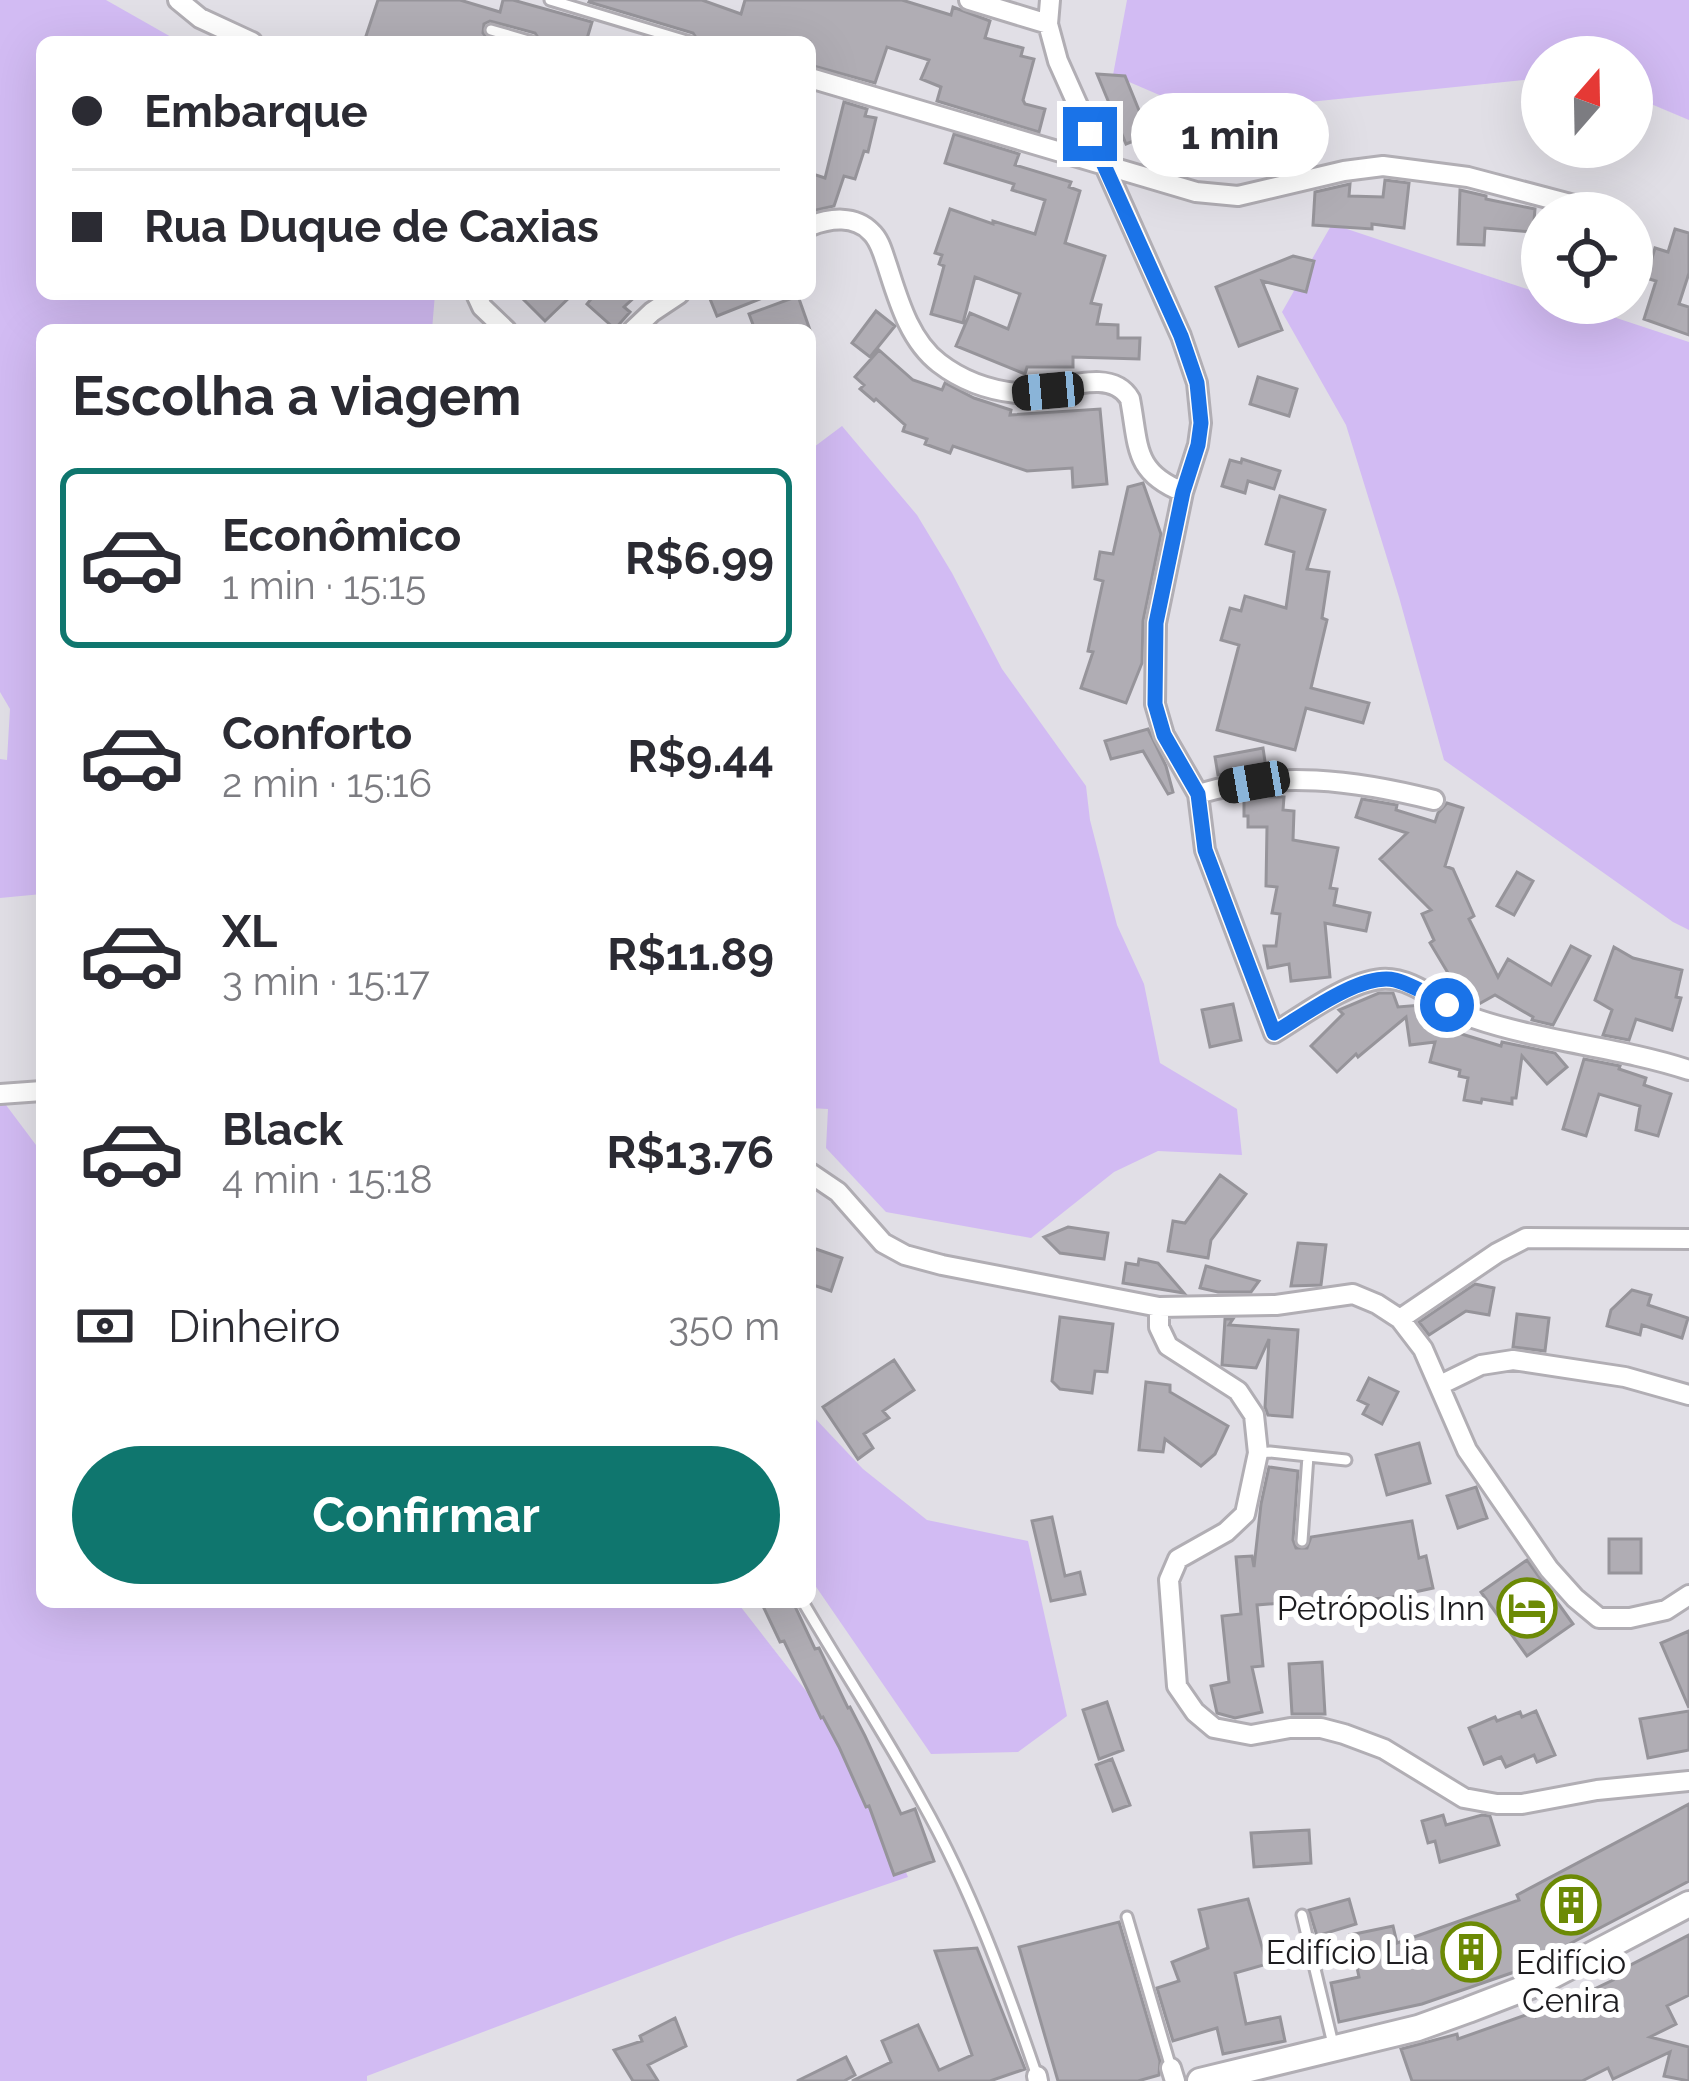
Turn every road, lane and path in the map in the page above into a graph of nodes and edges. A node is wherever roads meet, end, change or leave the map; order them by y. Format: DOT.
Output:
graph roads {
  1 [pos="178,0"];
  2 [pos="550,0"];
  3 [pos="969,0"];
  4 [pos="1051,0"];
  5 [pos="1048,24"];
  6 [pos="491,30"];
  7 [pos="239,36"];
  8 [pos="512,36"];
  9 [pos="670,36"];
  10 [pos="816,80"];
  11 [pos="1104,167"];
  12 [pos="1525,192"];
  13 [pos="816,224"];
  14 [pos="479,300"];
  15 [pos="670,300"];
  16 [pos="500,324"];
  17 [pos="639,324"];
  18 [pos="1183,492"];
  19 [pos="1198,794"];
  20 [pos="1434,800"];
  21 [pos="1689,1070"];
  22 [pos="36,1091"];
  23 [pos="0,1094"];
  24 [pos="816,1177"];
  25 [pos="1689,1239"];
  26 [pos="1159,1307"];
  27 [pos="1400,1319"];
  28 [pos="1440,1384"];
  29 [pos="1689,1395"];
  30 [pos="1258,1453"];
  31 [pos="1308,1456"];
  32 [pos="1346,1460"];
  33 [pos="1302,1540"];
  34 [pos="1689,1595"];
  35 [pos="807,1608"];
  36 [pos="1689,1781"];
  37 [pos="1689,1904"];
  38 [pos="1302,1915"];
  39 [pos="1127,1918"];
  40 [pos="1334,2048"];
  41 [pos="1173,2075"];
  42 [pos="1038,2079"];
  43 [pos="1200,2081"];
  1 -- 7 [label="street"];
  2 -- 9 [label="lane"];
  3 -- 5 [label="street"];
  4 -- 5 [label="street"];
  5 -- 11 [label="street"];
  6 -- 8 [label="lane"];
  10 -- 11 [label="street"];
  11 -- 12 [label="street"];
  11 -- 18 [label="street"];
  13 -- 18 [label="street"];
  14 -- 16 [label="street"];
  15 -- 17 [label="street"];
  18 -- 19 [label="street"];
  19 -- 20 [label="street"];
  19 -- 21 [label="street"];
  22 -- 23 [label="street"];
  24 -- 26 [label="street"];
  25 -- 27 [label="street"];
  26 -- 27 [label="street"];
  26 -- 30 [label="street"];
  27 -- 28 [label="street"];
  28 -- 29 [label="street"];
  28 -- 34 [label="street"];
  30 -- 31 [label="lane"];
  30 -- 36 [label="street"];
  31 -- 32 [label="lane"];
  31 -- 33 [label="lane"];
  35 -- 42 [label="lane"];
  37 -- 40 [label="street"];
  38 -- 40 [label="lane"];
  39 -- 41 [label="lane"];
  40 -- 43 [label="street"];
}
